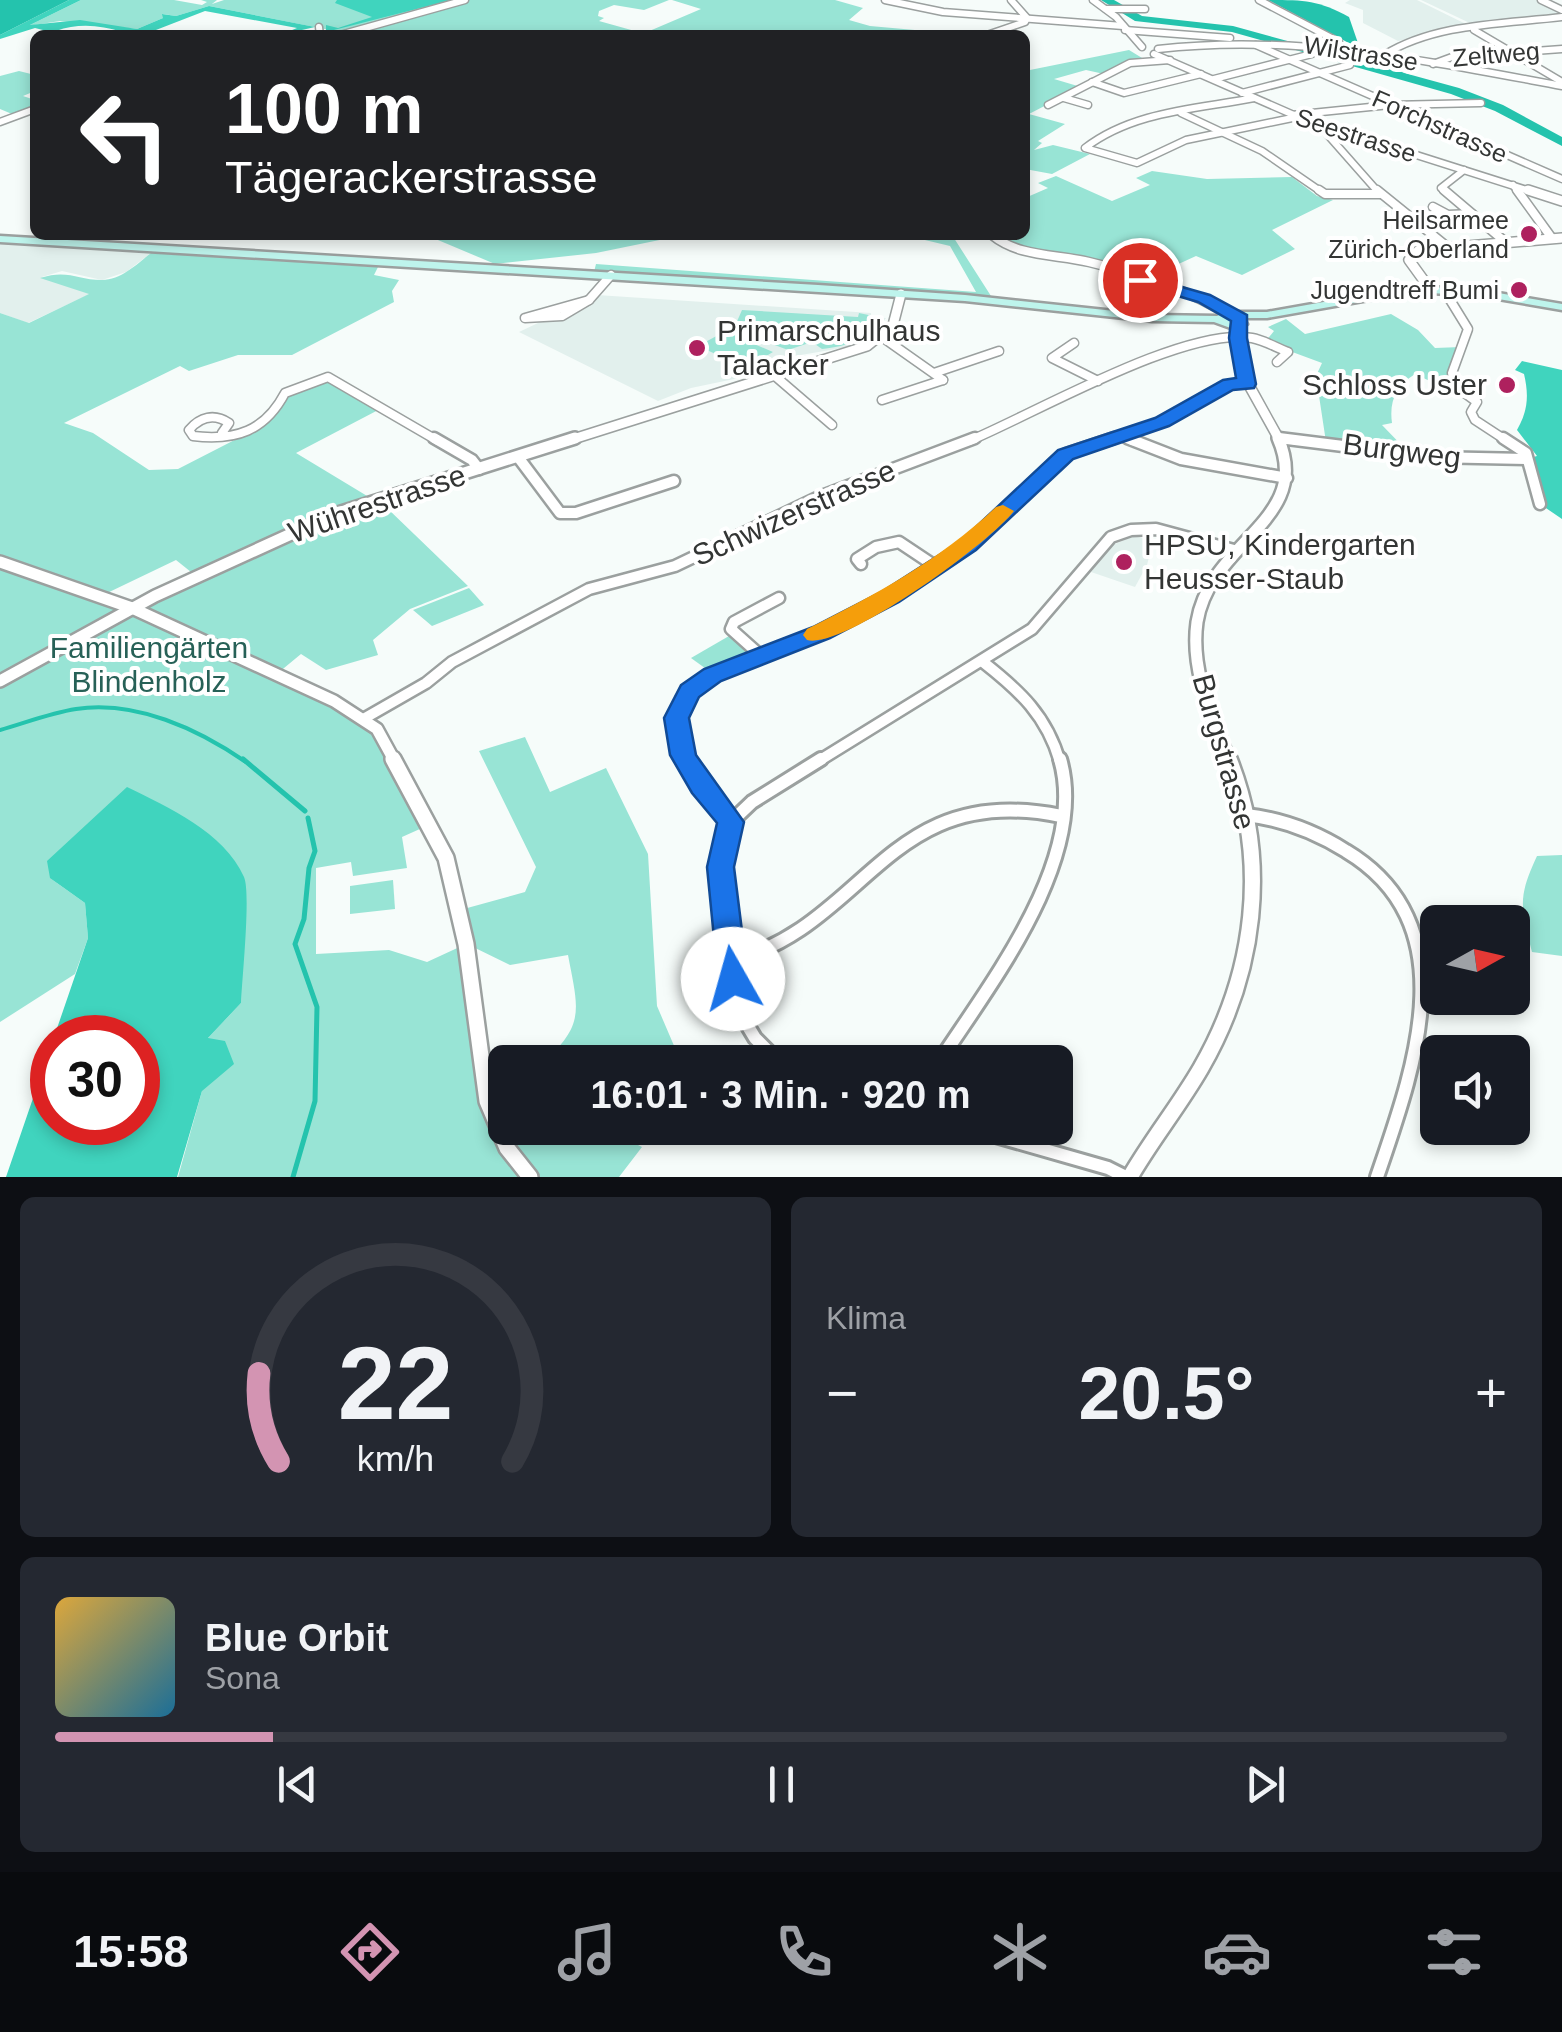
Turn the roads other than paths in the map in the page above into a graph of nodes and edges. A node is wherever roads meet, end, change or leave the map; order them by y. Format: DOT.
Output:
graph roads {
  1 [pos="466,0"];
  2 [pos="885,0"];
  3 [pos="1011,0"];
  4 [pos="1093,0"];
  5 [pos="1259,0"];
  6 [pos="1541,0"];
  7 [pos="1109,9"];
  8 [pos="1145,9"];
  9 [pos="1562,13"];
  10 [pos="1027,18"];
  11 [pos="1124,28"];
  12 [pos="358,30"];
  13 [pos="1005,30"];
  14 [pos="1473,30"];
  15 [pos="1230,38"];
  16 [pos="1256,45"];
  17 [pos="1340,48"];
  18 [pos="1562,49"];
  19 [pos="1156,52"];
  20 [pos="1513,52"];
  21 [pos="1312,54"];
  22 [pos="1384,56"];
  23 [pos="1170,60"];
  24 [pos="1289,60"];
  25 [pos="1433,64"];
  26 [pos="1350,65"];
  27 [pos="1319,73"];
  28 [pos="1202,74"];
  29 [pos="1214,80"];
  30 [pos="1092,82"];
  31 [pos="1562,84"];
  32 [pos="1242,93"];
  33 [pos="1063,98"];
  34 [pos="1254,98"];
  35 [pos="1481,103"];
  36 [pos="1048,104"];
  37 [pos="1390,104"];
  38 [pos="1088,105"];
  39 [pos="30,111"];
  40 [pos="1180,113"];
  41 [pos="1295,116"];
  42 [pos="0,122"];
  43 [pos="1332,128"];
  44 [pos="1222,132"];
  45 [pos="1464,170"];
  46 [pos="1562,180"];
  47 [pos="1513,186"];
  48 [pos="1380,194"];
  49 [pos="1562,201"];
  50 [pos="1433,208"];
  51 [pos="1472,214"];
  52 [pos="1557,237"];
  53 [pos="0,239"];
  54 [pos="998,240"];
  55 [pos="1503,240"];
  56 [pos="1445,245"];
  57 [pos="611,275"];
  58 [pos="1430,289"];
  59 [pos="1444,290"];
  60 [pos="901,294"];
  61 [pos="1562,308"];
  62 [pos="1268,315"];
  63 [pos="538,322"];
  64 [pos="1232,324"];
  65 [pos="882,337"];
  66 [pos="1074,344"];
  67 [pos="999,351"];
  68 [pos="1277,362"];
  69 [pos="934,373"];
  70 [pos="775,376"];
  71 [pos="1098,380"];
  72 [pos="1247,384"];
  73 [pos="882,400"];
  74 [pos="832,425"];
  75 [pos="222,434"];
  76 [pos="1121,435"];
  77 [pos="1278,438"];
  78 [pos="518,457"];
  79 [pos="1526,459"];
  80 [pos="479,469"];
  81 [pos="1287,478"];
  82 [pos="674,481"];
  83 [pos="1540,504"];
  84 [pos="1234,550"];
  85 [pos="0,562"];
  86 [pos="861,564"];
  87 [pos="935,566"];
  88 [pos="779,598"];
  89 [pos="132,608"];
  90 [pos="760,656"];
  91 [pos="983,662"];
  92 [pos="0,681"];
  93 [pos="365,718"];
  94 [pos="1246,815"];
  95 [pos="1061,816"];
  96 [pos="731,822"];
  97 [pos="730,962"];
  98 [pos="762,1045"];
  99 [pos="950,1045"];
  100 [pos="1028,1145"];
  101 [pos="530,1177"];
  102 [pos="1128,1177"];
  103 [pos="1378,1177"];
  1 -- 12 [label="street"];
  2 -- 10 [label="street"];
  3 -- 10 [label="street"];
  4 -- 7 [label="street"];
  5 -- 17 [label="street"];
  6 -- 9 [label="street"];
  7 -- 8 [label="street"];
  7 -- 11 [label="street"];
  9 -- 14 [label="street"];
  10 -- 11 [label="street"];
  10 -- 13 [label="street"];
  11 -- 15 [label="street"];
  11 -- 19 [label="street"];
  14 -- 20 [label="street"];
  14 -- 22 [label="street"];
  16 -- 24 [label="street, Forchstrasse"];
  17 -- 19 [label="street, Wilstrasse"];
  17 -- 22 [label="street, Wilstrasse"];
  18 -- 20 [label="street, Zeltweg"];
  19 -- 23 [label="street, Seestrasse"];
  20 -- 25 [label="street, Zeltweg"];
  20 -- 31 [label="street"];
  21 -- 24 [label="street"];
  22 -- 25 [label="street, Wilstrasse"];
  23 -- 28 [label="street, Seestrasse"];
  23 -- 30 [label="street"];
  24 -- 27 [label="street, Forchstrasse"];
  24 -- 29 [label="street"];
  25 -- 31 [label="street, Wilstrasse"];
  26 -- 27 [label="street, Forchstrasse"];
  27 -- 32 [label="street"];
  27 -- 37 [label="street, Forchstrasse"];
  28 -- 29 [label="street, Seestrasse"];
  28 -- 30 [label="street"];
  29 -- 32 [label="street, Seestrasse"];
  30 -- 33 [label="street"];
  32 -- 34 [label="street, Seestrasse"];
  33 -- 36 [label="street"];
  33 -- 38 [label="street"];
  34 -- 40 [label="street"];
  34 -- 41 [label="street, Seestrasse"];
  35 -- 37 [label="street"];
  37 -- 41 [label="street"];
  37 -- 46 [label="street, Forchstrasse"];
  39 -- 42 [label="street"];
  40 -- 44 [label="street"];
  40 -- 44 [label="street"];
  41 -- 43 [label="street, Seestrasse"];
  41 -- 44 [label="street"];
  43 -- 45 [label="street, Seestrasse"];
  43 -- 48 [label="street"];
  44 -- 48 [label="street"];
  45 -- 47 [label="street, Seestrasse"];
  45 -- 51 [label="street"];
  47 -- 49 [label="street, Seestrasse"];
  47 -- 52 [label="street"];
  48 -- 56 [label="street"];
  50 -- 51 [label="street"];
  51 -- 55 [label="street"];
  52 -- 55 [label="street"];
  53 -- 57 [label="main road"];
  54 -- 64 [label="street"];
  55 -- 56 [label="street"];
  56 -- 58 [label="street"];
  57 -- 60 [label="main road"];
  57 -- 63 [label="street"];
  58 -- 59 [label="main road"];
  58 -- 62 [label="main road"];
  59 -- 61 [label="main road"];
  59 -- 79 [label="street"];
  60 -- 64 [label="main road"];
  60 -- 65 [label="street"];
  62 -- 64 [label="main road"];
  64 -- 68 [label="street"];
  64 -- 71 [label="street, Schwizerstrasse"];
  64 -- 72 [label="street"];
  65 -- 69 [label="street"];
  65 -- 70 [label="street, Wührestrasse"];
  66 -- 71 [label="street"];
  67 -- 69 [label="street"];
  69 -- 73 [label="street"];
  70 -- 74 [label="street"];
  70 -- 78 [label="street, Wührestrasse"];
  71 -- 93 [label="street, Schwizerstrasse"];
  72 -- 76 [label="street"];
  72 -- 77 [label="street"];
  75 -- 80 [label="street"];
  76 -- 81 [label="street"];
  76 -- 87 [label="street"];
  77 -- 79 [label="street, Burgweg"];
  77 -- 81 [label="street"];
  78 -- 80 [label="street, Wührestrasse"];
  78 -- 82 [label="street"];
  79 -- 83 [label="street"];
  80 -- 89 [label="street, Wührestrasse"];
  81 -- 84 [label="street, Burgstrasse"];
  84 -- 91 [label="street"];
  84 -- 94 [label="street, Burgstrasse"];
  85 -- 89 [label="street"];
  86 -- 87 [label="street"];
  87 -- 90 [label="street"];
  88 -- 90 [label="street"];
  89 -- 92 [label="street, Wührestrasse"];
  89 -- 93 [label="street"];
  90 -- 96 [label="street"];
  91 -- 95 [label="street"];
  91 -- 96 [label="street"];
  93 -- 101 [label="street"];
  94 -- 102 [label="street, Burgstrasse"];
  94 -- 103 [label="street"];
  95 -- 97 [label="street"];
  95 -- 99 [label="street"];
  96 -- 97 [label="street"];
  97 -- 98 [label="street"];
  100 -- 102 [label="street"];
}
